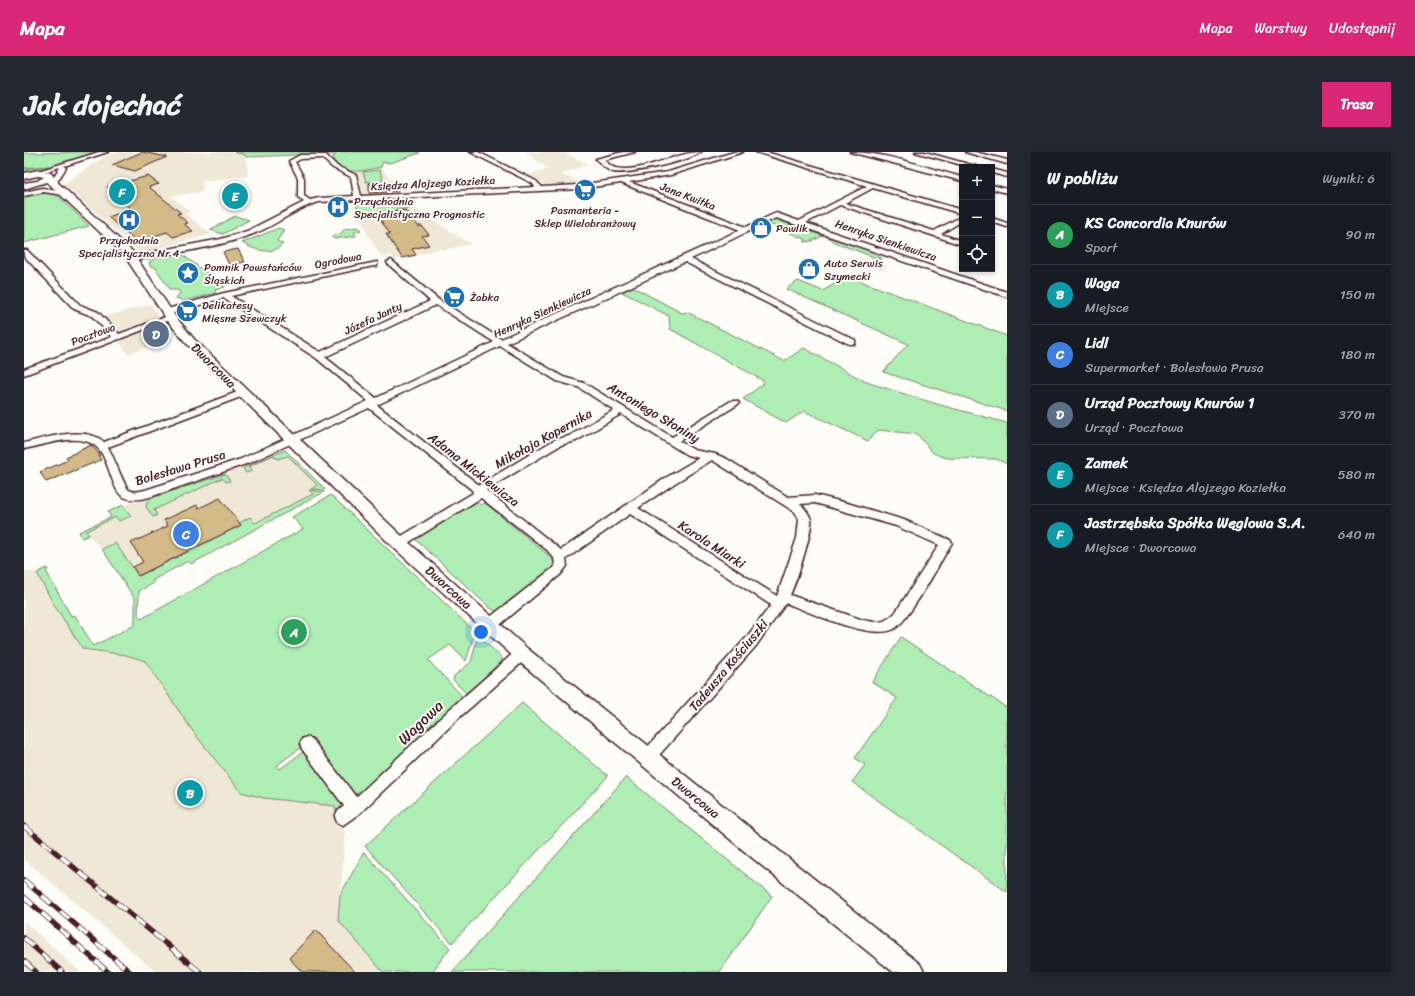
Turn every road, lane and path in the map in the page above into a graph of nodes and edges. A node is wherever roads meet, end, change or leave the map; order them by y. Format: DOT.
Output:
graph roads {
  1 [pos="105,152"];
  2 [pos="473,152"];
  3 [pos="632,152"];
  4 [pos="698,152"];
  5 [pos="740,152"];
  6 [pos="758,152"];
  7 [pos="852,152"];
  8 [pos="918,152"];
  9 [pos="968,152"];
  10 [pos="96,155"];
  11 [pos="1007,162"];
  12 [pos="964,164"];
  13 [pos="644,167"];
  14 [pos="63,168"];
  15 [pos="995,172"];
  16 [pos="28,174"];
  17 [pos="1007,175"];
  18 [pos="656,176"];
  19 [pos="49,177"];
  20 [pos="959,178"];
  21 [pos="622,181"];
  22 [pos="35,185"];
  23 [pos="24,186"];
  24 [pos="872,186"];
  25 [pos="995,188"];
  26 [pos="60,189"];
  27 [pos="540,189"];
  28 [pos="24,190"];
  29 [pos="1007,191"];
  30 [pos="24,194"];
  31 [pos="358,197"];
  32 [pos="309,203"];
  33 [pos="839,203"];
  34 [pos="959,211"];
  35 [pos="959,220"];
  36 [pos="995,221"];
  37 [pos="802,222"];
  38 [pos="1007,225"];
  39 [pos="746,230"];
  40 [pos="935,234"];
  41 [pos="959,242"];
  42 [pos="24,252"];
  43 [pos="133,259"];
  44 [pos="685,259"];
  45 [pos="391,262"];
  46 [pos="374,264"];
  47 [pos="224,295"];
  48 [pos="1007,295"];
  49 [pos="436,302"];
  50 [pos="169,315"];
  51 [pos="117,337"];
  52 [pos="852,342"];
  53 [pos="502,343"];
  54 [pos="319,356"];
  55 [pos="24,372"];
  56 [pos="243,393"];
  57 [pos="372,403"];
  58 [pos="734,403"];
  59 [pos="622,409"];
  60 [pos="291,439"];
  61 [pos="672,440"];
  62 [pos="24,446"];
  63 [pos="102,446"];
  64 [pos="710,456"];
  65 [pos="479,492"];
  66 [pos="788,501"];
  67 [pos="630,508"];
  68 [pos="399,542"];
  69 [pos="560,557"];
  70 [pos="781,600"];
  71 [pos="490,625"];
  72 [pos="522,654"];
  73 [pos="307,744"];
  74 [pos="647,758"];
  75 [pos="912,972"];
  1 -- 10 [label="street"];
  2 -- 27 [label="street"];
  3 -- 13 [label="street"];
  4 -- 13 [label="street"];
  5 -- 18 [label="street, Księdza Alojzego Koziełka"];
  6 -- 24 [label="street"];
  7 -- 20 [label="street"];
  8 -- 12 [label="street"];
  9 -- 11 [label="street"];
  10 -- 14 [label="street"];
  10 -- 16 [label="street"];
  13 -- 18 [label="street"];
  14 -- 19 [label="street"];
  14 -- 26 [label="street"];
  15 -- 17 [label="street"];
  16 -- 19 [label="main road"];
  18 -- 21 [label="street, Księdza Alojzego Koziełka"];
  19 -- 22 [label="main road"];
  19 -- 26 [label="main road, Dworcowa"];
  21 -- 27 [label="street, Księdza Alojzego Koziełka"];
  21 -- 39 [label="street, Jana Kwitka"];
  22 -- 23 [label="main road"];
  22 -- 26 [label="main road, Dworcowa"];
  22 -- 28 [label="street"];
  24 -- 33 [label="street, Henryka Sienkiewicza"];
  24 -- 34 [label="street"];
  25 -- 29 [label="street"];
  26 -- 30 [label="street"];
  26 -- 43 [label="main road, Dworcowa"];
  27 -- 31 [label="street, Księdza Alojzego Koziełka"];
  31 -- 32 [label="street, Księdza Alojzego Koziełka"];
  31 -- 32 [label="street"];
  32 -- 43 [label="street, Księdza Alojzego Koziełka"];
  33 -- 37 [label="street, Henryka Sienkiewicza"];
  33 -- 40 [label="street"];
  35 -- 40 [label="street"];
  36 -- 38 [label="street"];
  37 -- 39 [label="street, Henryka Sienkiewicza"];
  37 -- 48 [label="street, Henryka Sienkiewicza"];
  39 -- 44 [label="street, Henryka Sienkiewicza"];
  40 -- 41 [label="street"];
  42 -- 51 [label="street"];
  43 -- 50 [label="main road, Dworcowa"];
  44 -- 52 [label="street"];
  44 -- 53 [label="street, Henryka Sienkiewicza"];
  45 -- 49 [label="street, Antoniego Słoniny"];
  46 -- 47 [label="street, Ogrodowa"];
  47 -- 50 [label="street, Ogrodowa"];
  47 -- 54 [label="street, Adama Mickiewicza"];
  49 -- 53 [label="street, Antoniego Słoniny"];
  49 -- 54 [label="street, Józefa Janty"];
  50 -- 51 [label="street, Pocztowa"];
  50 -- 56 [label="main road, Dworcowa"];
  51 -- 55 [label="street, Pocztowa"];
  53 -- 57 [label="street, Henryka Sienkiewicza"];
  53 -- 59 [label="street, Antoniego Słoniny"];
  54 -- 57 [label="street, Adama Mickiewicza"];
  56 -- 60 [label="main road, Dworcowa"];
  56 -- 63 [label="street"];
  57 -- 60 [label="street, Henryka Sienkiewicza"];
  57 -- 65 [label="street, Adama Mickiewicza"];
  58 -- 61 [label="street"];
  59 -- 61 [label="street, Antoniego Słoniny"];
  59 -- 65 [label="street, Mikołaja Kopernika"];
  60 -- 63 [label="street, Bolesława Prusa"];
  60 -- 68 [label="main road, Dworcowa"];
  61 -- 64 [label="street, Antoniego Słoniny"];
  62 -- 63 [label="street"];
  64 -- 66 [label="street, Antoniego Słoniny"];
  64 -- 67 [label="street"];
  65 -- 68 [label="street, Mikołaja Kopernika"];
  65 -- 69 [label="street, Adama Mickiewicza"];
  66 -- 70 [label="street, Tadeusza Kościuszki"];
  66 -- 70 [label="street, Karola Miarki"];
  67 -- 69 [label="street"];
  67 -- 70 [label="street, Karola Miarki"];
  68 -- 71 [label="main road, Dworcowa"];
  69 -- 71 [label="street"];
  70 -- 74 [label="street, Tadeusza Kościuszki"];
  71 -- 72 [label="main road, Dworcowa"];
  72 -- 73 [label="street, Wagowa"];
  72 -- 74 [label="main road, Dworcowa"];
  74 -- 75 [label="main road, Dworcowa"];
}
